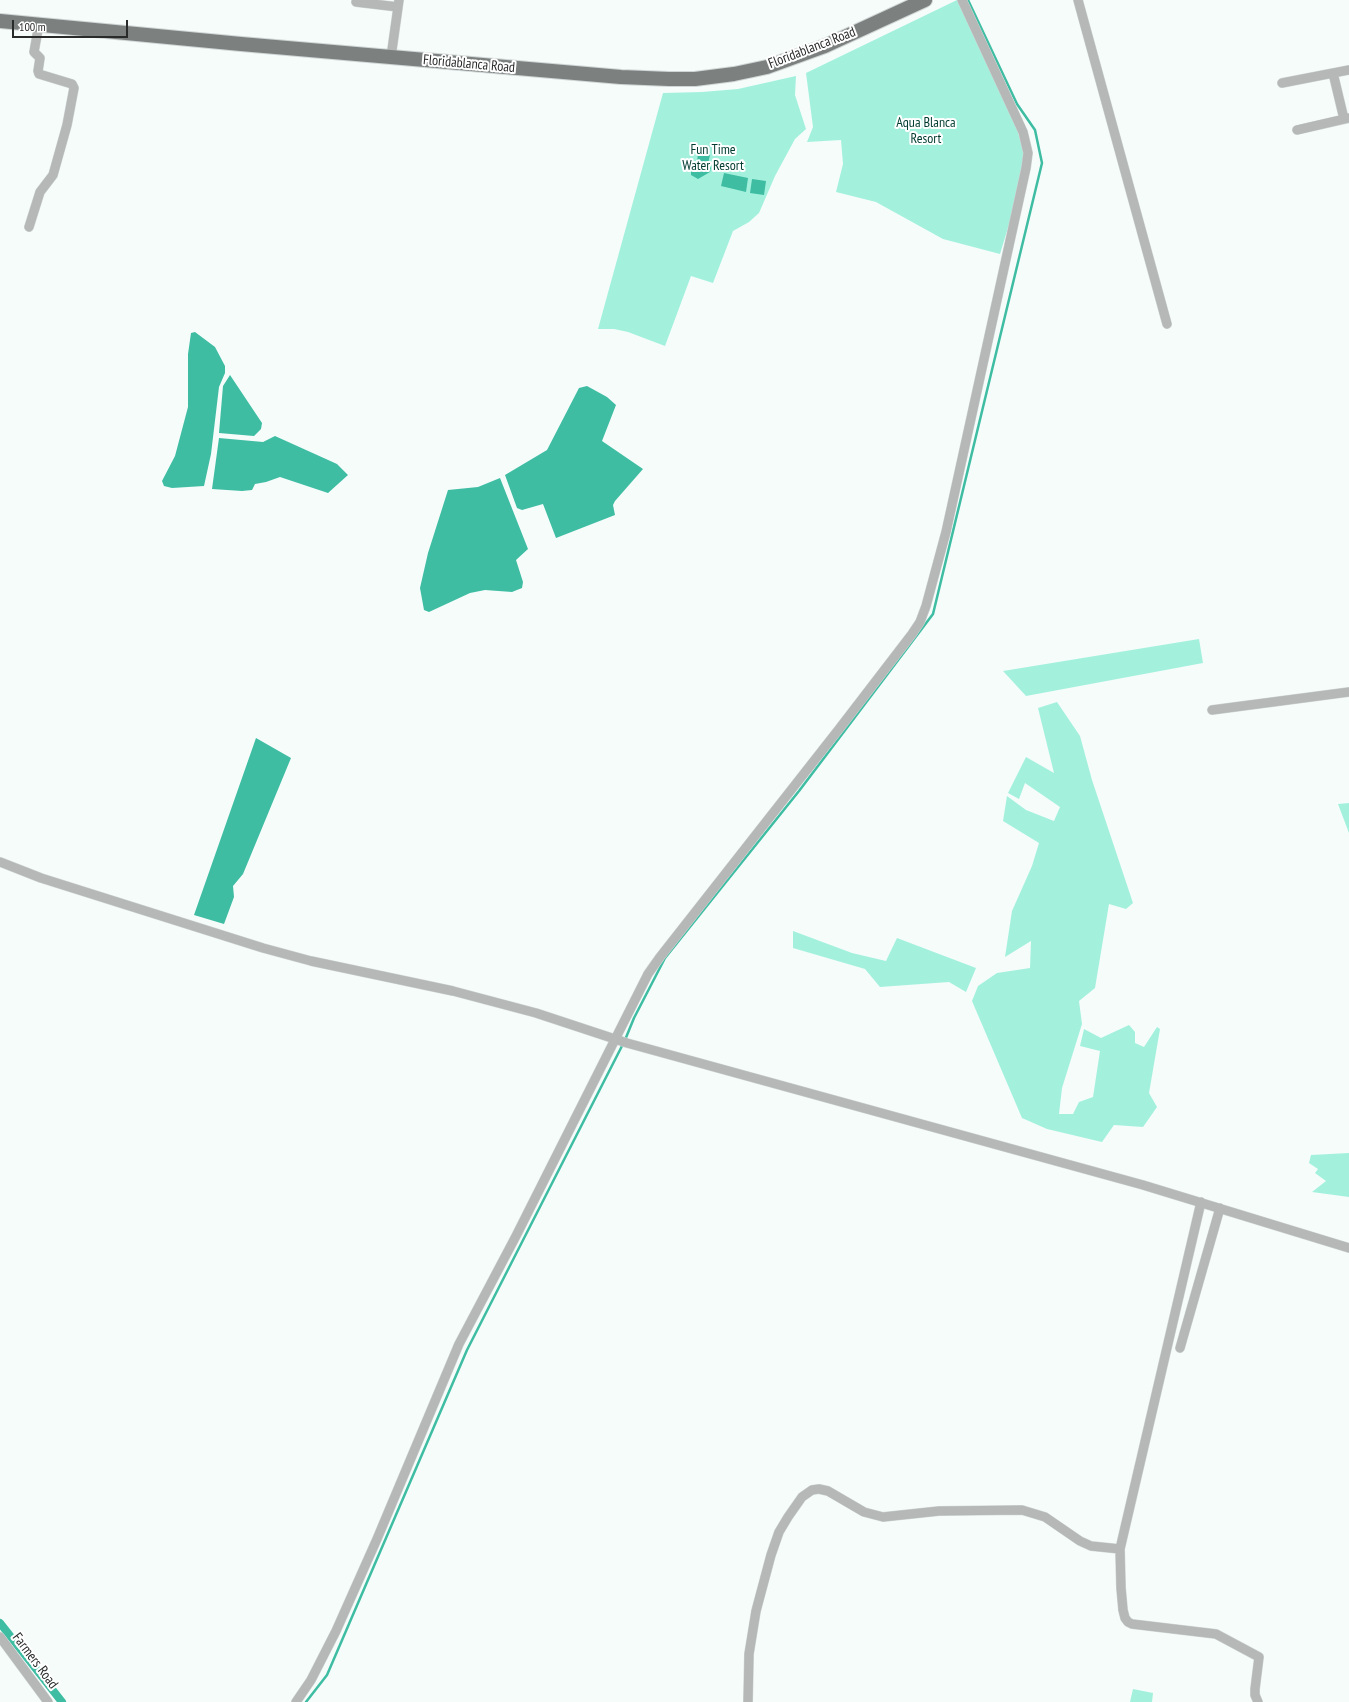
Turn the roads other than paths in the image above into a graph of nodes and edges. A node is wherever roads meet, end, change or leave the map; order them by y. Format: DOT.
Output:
graph roads {
  1 [pos="357,0"];
  2 [pos="962,0"];
  3 [pos="1078,0"];
  4 [pos="919,1"];
  5 [pos="398,4"];
  6 [pos="0,20"];
  7 [pos="39,24"];
  8 [pos="390,58"];
  9 [pos="1349,70"];
  10 [pos="1333,73"];
  11 [pos="1282,83"];
  12 [pos="1347,119"];
  13 [pos="1297,130"];
  14 [pos="29,227"];
  15 [pos="1167,324"];
  16 [pos="1349,692"];
  17 [pos="1212,710"];
  18 [pos="0,862"];
  19 [pos="620,1041"];
  20 [pos="1201,1202"];
  21 [pos="1220,1208"];
  22 [pos="1349,1248"];
  23 [pos="1180,1348"];
  24 [pos="1120,1549"];
  25 [pos="0,1637"];
  26 [pos="48,1702"];
  27 [pos="296,1702"];
  28 [pos="748,1702"];
  29 [pos="1258,1702"];
  1 -- 5 [label="street"];
  2 -- 19 [label="street"];
  3 -- 15 [label="street"];
  4 -- 8 [label="main road, Floridablanca Road"];
  5 -- 8 [label="street"];
  6 -- 7 [label="main road, Floridablanca Road"];
  7 -- 8 [label="main road, Floridablanca Road"];
  7 -- 14 [label="street"];
  9 -- 10 [label="street"];
  10 -- 11 [label="street"];
  10 -- 12 [label="street"];
  12 -- 13 [label="street"];
  16 -- 17 [label="street"];
  18 -- 19 [label="street"];
  19 -- 20 [label="street"];
  19 -- 27 [label="street"];
  20 -- 21 [label="street"];
  20 -- 24 [label="street"];
  21 -- 22 [label="street"];
  21 -- 23 [label="street"];
  24 -- 28 [label="street"];
  24 -- 29 [label="street"];
  25 -- 26 [label="street, Farmers Road"];
}
